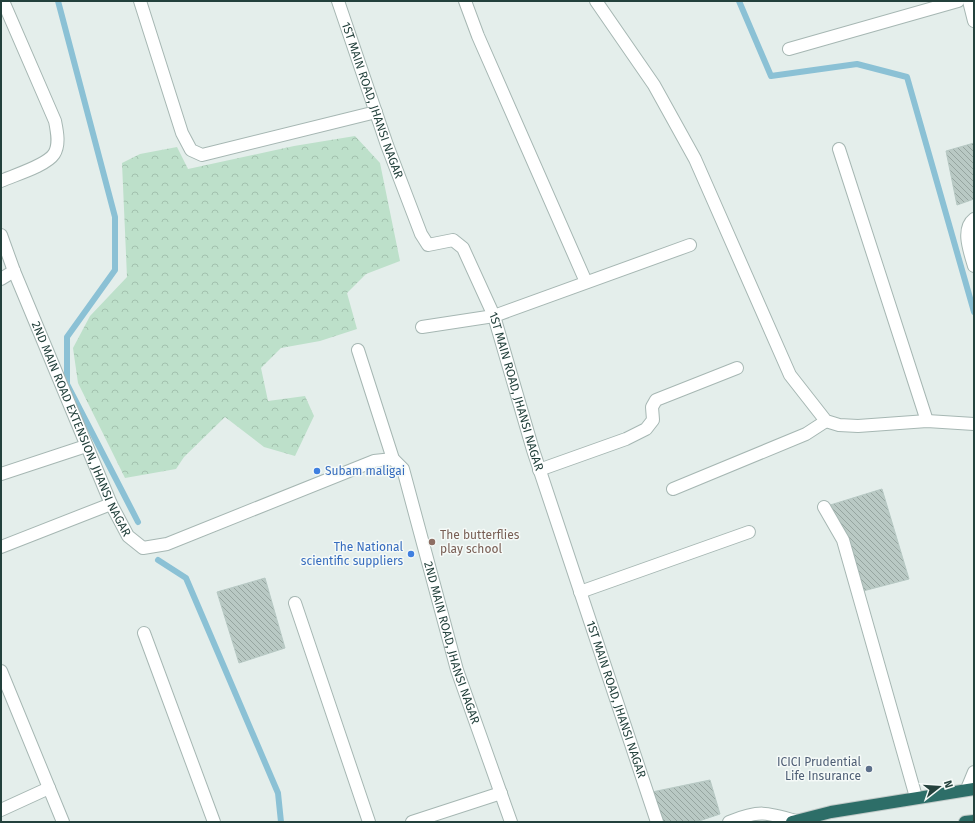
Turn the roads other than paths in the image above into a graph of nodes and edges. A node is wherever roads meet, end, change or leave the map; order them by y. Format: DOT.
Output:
graph roads {
  1 [pos="3,1"];
  2 [pos="140,1"];
  3 [pos="338,1"];
  4 [pos="465,1"];
  5 [pos="596,1"];
  6 [pos="958,1"];
  7 [pos="969,1"];
  8 [pos="974,21"];
  9 [pos="789,49"];
  10 [pos="376,112"];
  11 [pos="839,149"];
  12 [pos="1,181"];
  13 [pos="974,219"];
  14 [pos="1,235"];
  15 [pos="690,245"];
  16 [pos="974,266"];
  17 [pos="14,272"];
  18 [pos="1,279"];
  19 [pos="586,282"];
  20 [pos="494,316"];
  21 [pos="422,327"];
  22 [pos="358,350"];
  23 [pos="737,368"];
  24 [pos="826,421"];
  25 [pos="927,421"];
  26 [pos="974,424"];
  27 [pos="86,446"];
  28 [pos="393,459"];
  29 [pos="539,470"];
  30 [pos="1,474"];
  31 [pos="673,489"];
  32 [pos="111,504"];
  33 [pos="824,507"];
  34 [pos="749,532"];
  35 [pos="1,547"];
  36 [pos="580,592"];
  37 [pos="295,603"];
  38 [pos="144,633"];
  39 [pos="1,671"];
  40 [pos="974,772"];
  41 [pos="49,788"];
  42 [pos="970,789"];
  43 [pos="501,794"];
  44 [pos="916,797"];
  45 [pos="1,810"];
  46 [pos="794,821"];
  47 [pos="974,821"];
  48 [pos="63,822"];
  49 [pos="214,822"];
  50 [pos="369,822"];
  51 [pos="412,822"];
  52 [pos="511,822"];
  53 [pos="657,822"];
  54 [pos="729,822"];
  55 [pos="965,822"];
  1 -- 12 [label="street"];
  2 -- 10 [label="street"];
  3 -- 10 [label="street, 1ST MAIN ROAD, JHANSI NAGAR"];
  4 -- 19 [label="street"];
  5 -- 24 [label="street"];
  6 -- 9 [label="street"];
  7 -- 8 [label="street"];
  10 -- 20 [label="street, 1ST MAIN ROAD, JHANSI NAGAR"];
  11 -- 25 [label="street"];
  13 -- 16 [label="street"];
  14 -- 17 [label="street, 2ND MAIN ROAD EXTENSION, JHANSI NAGAR"];
  15 -- 19 [label="street"];
  17 -- 18 [label="street"];
  17 -- 27 [label="street, 2ND MAIN ROAD EXTENSION, JHANSI NAGAR"];
  19 -- 20 [label="street"];
  20 -- 21 [label="street"];
  20 -- 29 [label="street, 1ST MAIN ROAD, JHANSI NAGAR"];
  22 -- 28 [label="street, 2ND MAIN ROAD, JHANSI NAGAR"];
  23 -- 29 [label="street"];
  24 -- 25 [label="street"];
  24 -- 31 [label="street"];
  25 -- 26 [label="street"];
  27 -- 30 [label="street"];
  27 -- 32 [label="street, 2ND MAIN ROAD EXTENSION, JHANSI NAGAR"];
  28 -- 32 [label="street, 2ND MAIN ROAD EXTENSION, JHANSI NAGAR"];
  28 -- 43 [label="street, 2ND MAIN ROAD, JHANSI NAGAR"];
  29 -- 36 [label="street, 1ST MAIN ROAD, JHANSI NAGAR"];
  32 -- 35 [label="street"];
  33 -- 44 [label="street"];
  34 -- 36 [label="street"];
  36 -- 53 [label="street, 1ST MAIN ROAD, JHANSI NAGAR"];
  37 -- 50 [label="street"];
  38 -- 49 [label="street"];
  39 -- 41 [label="street"];
  40 -- 42 [label="street"];
  41 -- 45 [label="street"];
  41 -- 48 [label="street"];
  42 -- 44 [label="highway"];
  43 -- 51 [label="street"];
  43 -- 52 [label="street, 2ND MAIN ROAD, JHANSI NAGAR"];
  44 -- 46 [label="highway"];
  46 -- 54 [label="street"];
  47 -- 55 [label="highway"];
}
